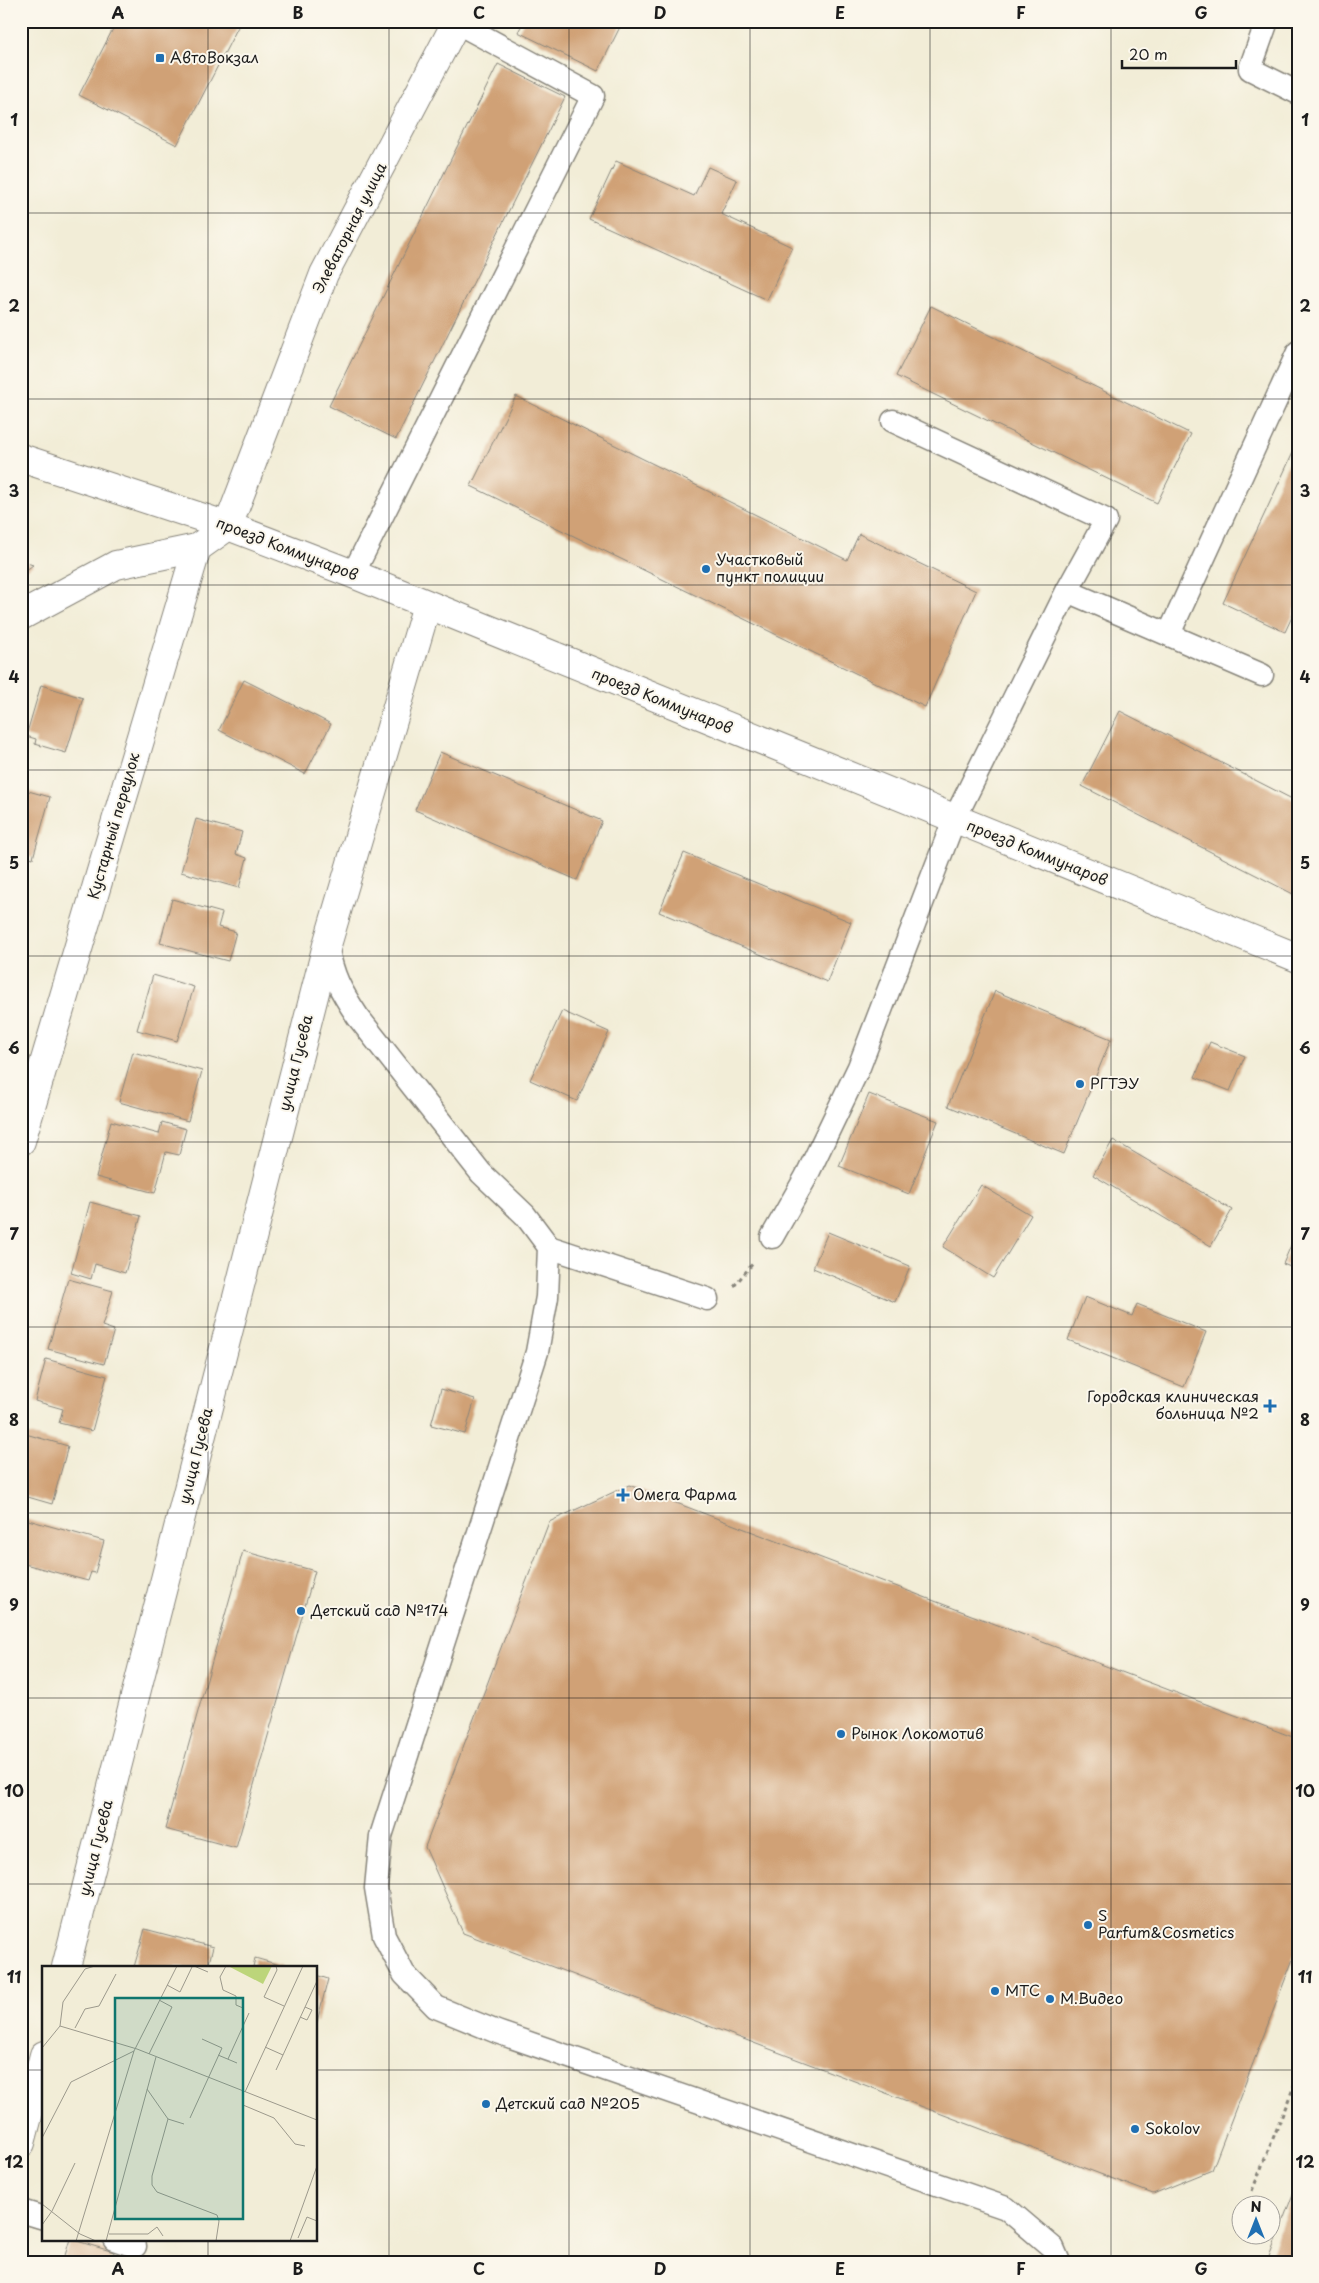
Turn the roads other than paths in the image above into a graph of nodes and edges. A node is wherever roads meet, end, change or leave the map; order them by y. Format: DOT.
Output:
graph roads {
  1 [pos="1268,21"];
  2 [pos="457,22"];
  3 [pos="1298,93"];
  4 [pos="1298,352"];
  5 [pos="893,421"];
  6 [pos="21,458"];
  7 [pos="228,526"];
  8 [pos="197,548"];
  9 [pos="353,574"];
  10 [pos="1067,591"];
  11 [pos="427,605"];
  12 [pos="21,616"];
  13 [pos="1169,634"];
  14 [pos="1262,675"];
  15 [pos="954,820"];
  16 [pos="326,945"];
  17 [pos="1298,958"];
  18 [pos="21,1141"];
  19 [pos="772,1237"];
  20 [pos="549,1247"];
  21 [pos="707,1299"];
  22 [pos="66,1966"];
  23 [pos="42,2063"];
  24 [pos="21,2143"];
  25 [pos="21,2211"];
  26 [pos="42,2217"];
  27 [pos="117,2240"];
  28 [pos="135,2246"];
  29 [pos="1059,2262"];
  1 -- 3 [label="lane"];
  2 -- 7 [label="street, Элеваторная улица"];
  2 -- 9 [label="lane"];
  4 -- 13 [label="lane"];
  5 -- 10 [label="lane"];
  6 -- 7 [label="street, проезд Коммунаров"];
  7 -- 8 [label="street"];
  7 -- 9 [label="street, проезд Коммунаров"];
  8 -- 12 [label="street"];
  8 -- 18 [label="street, Кустарный переулок"];
  9 -- 11 [label="street, проезд Коммунаров"];
  10 -- 13 [label="lane"];
  10 -- 15 [label="lane"];
  11 -- 15 [label="street, проезд Коммунаров"];
  11 -- 16 [label="street, улица Гусева"];
  13 -- 14 [label="lane"];
  15 -- 17 [label="street, проезд Коммунаров"];
  15 -- 19 [label="lane"];
  16 -- 20 [label="lane"];
  16 -- 22 [label="street, улица Гусева"];
  20 -- 21 [label="lane"];
  20 -- 29 [label="lane"];
  23 -- 24 [label="street"];
  25 -- 26 [label="lane"];
  27 -- 28 [label="lane"];
}
